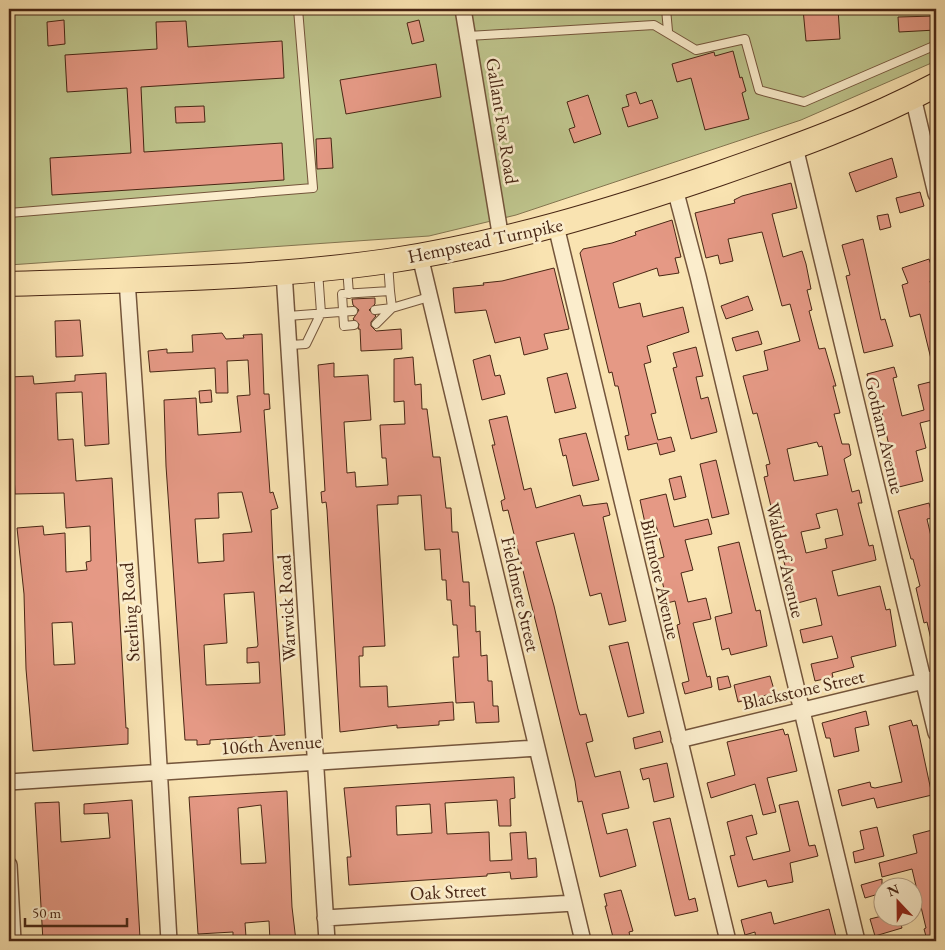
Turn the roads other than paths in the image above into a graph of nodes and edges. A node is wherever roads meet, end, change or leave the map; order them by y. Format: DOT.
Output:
graph roads {
  1 [pos="298,9"];
  2 [pos="463,9"];
  3 [pos="666,9"];
  4 [pos="668,32"];
  5 [pos="468,36"];
  6 [pos="936,45"];
  7 [pos="936,86"];
  8 [pos="913,97"];
  9 [pos="795,147"];
  10 [pos="676,189"];
  11 [pos="936,194"];
  12 [pos="9,213"];
  13 [pos="556,226"];
  14 [pos="501,239"];
  15 [pos="420,256"];
  16 [pos="388,261"];
  17 [pos="347,266"];
  18 [pos="318,269"];
  19 [pos="284,272"];
  20 [pos="127,280"];
  21 [pos="9,284"];
  22 [pos="390,291"];
  23 [pos="349,294"];
  24 [pos="429,297"];
  25 [pos="392,308"];
  26 [pos="376,310"];
  27 [pos="353,311"];
  28 [pos="343,312"];
  29 [pos="321,314"];
  30 [pos="288,316"];
  31 [pos="376,324"];
  32 [pos="354,325"];
  33 [pos="290,345"];
  34 [pos="930,680"];
  35 [pos="802,710"];
  36 [pos="936,733"];
  37 [pos="679,740"];
  38 [pos="537,748"];
  39 [pos="315,761"];
  40 [pos="159,771"];
  41 [pos="9,782"];
  42 [pos="9,866"];
  43 [pos="574,903"];
  44 [pos="325,918"];
  45 [pos="13,941"];
  46 [pos="169,941"];
  47 [pos="327,941"];
  48 [pos="583,941"];
  49 [pos="728,941"];
  50 [pos="857,941"];
  1 -- 12 [label="lane"];
  2 -- 5 [label="street, Gallant Fox Road"];
  3 -- 4 [label="lane"];
  4 -- 5 [label="lane"];
  4 -- 6 [label="lane"];
  5 -- 14 [label="street, Gallant Fox Road"];
  7 -- 8 [label="main road, Hempstead Turnpike"];
  8 -- 9 [label="main road, Hempstead Turnpike"];
  8 -- 11 [label="street"];
  9 -- 10 [label="main road, Hempstead Turnpike"];
  9 -- 34 [label="street, Gotham Avenue"];
  10 -- 13 [label="main road, Hempstead Turnpike"];
  10 -- 35 [label="street, Waldorf Avenue"];
  13 -- 14 [label="main road, Hempstead Turnpike"];
  13 -- 37 [label="street, Biltmore Avenue"];
  14 -- 15 [label="main road, Hempstead Turnpike"];
  15 -- 16 [label="main road, Hempstead Turnpike"];
  15 -- 24 [label="street, Fieldmere Street"];
  16 -- 17 [label="main road, Hempstead Turnpike"];
  16 -- 22 [label="lane"];
  17 -- 18 [label="main road, Hempstead Turnpike"];
  17 -- 23 [label="lane"];
  18 -- 19 [label="main road, Hempstead Turnpike"];
  18 -- 29 [label="lane"];
  19 -- 20 [label="main road, Hempstead Turnpike"];
  19 -- 30 [label="street, Warwick Road"];
  20 -- 21 [label="main road, Hempstead Turnpike"];
  20 -- 40 [label="street, Sterling Road"];
  22 -- 23 [label="lane"];
  22 -- 25 [label="lane"];
  23 -- 28 [label="lane"];
  24 -- 25 [label="lane"];
  24 -- 38 [label="street, Fieldmere Street"];
  25 -- 26 [label="lane"];
  25 -- 31 [label="lane"];
  27 -- 28 [label="lane"];
  28 -- 29 [label="lane"];
  28 -- 32 [label="lane"];
  29 -- 30 [label="lane"];
  29 -- 33 [label="lane"];
  30 -- 33 [label="street, Warwick Road"];
  33 -- 39 [label="street, Warwick Road"];
  34 -- 35 [label="street, Blackstone Street"];
  34 -- 36 [label="street, Gotham Avenue"];
  35 -- 37 [label="street, Blackstone Street"];
  35 -- 50 [label="street, Waldorf Avenue"];
  37 -- 49 [label="street, Biltmore Avenue"];
  38 -- 39 [label="street, 106th Avenue"];
  38 -- 43 [label="street, Fieldmere Street"];
  39 -- 40 [label="street, 106th Avenue"];
  39 -- 44 [label="street, Warwick Road"];
  40 -- 41 [label="street, 106th Avenue"];
  40 -- 46 [label="street, Sterling Road"];
  42 -- 45 [label="street"];
  43 -- 44 [label="street, Oak Street"];
  43 -- 48 [label="street, Fieldmere Street"];
  44 -- 47 [label="street, Warwick Road"];
}
